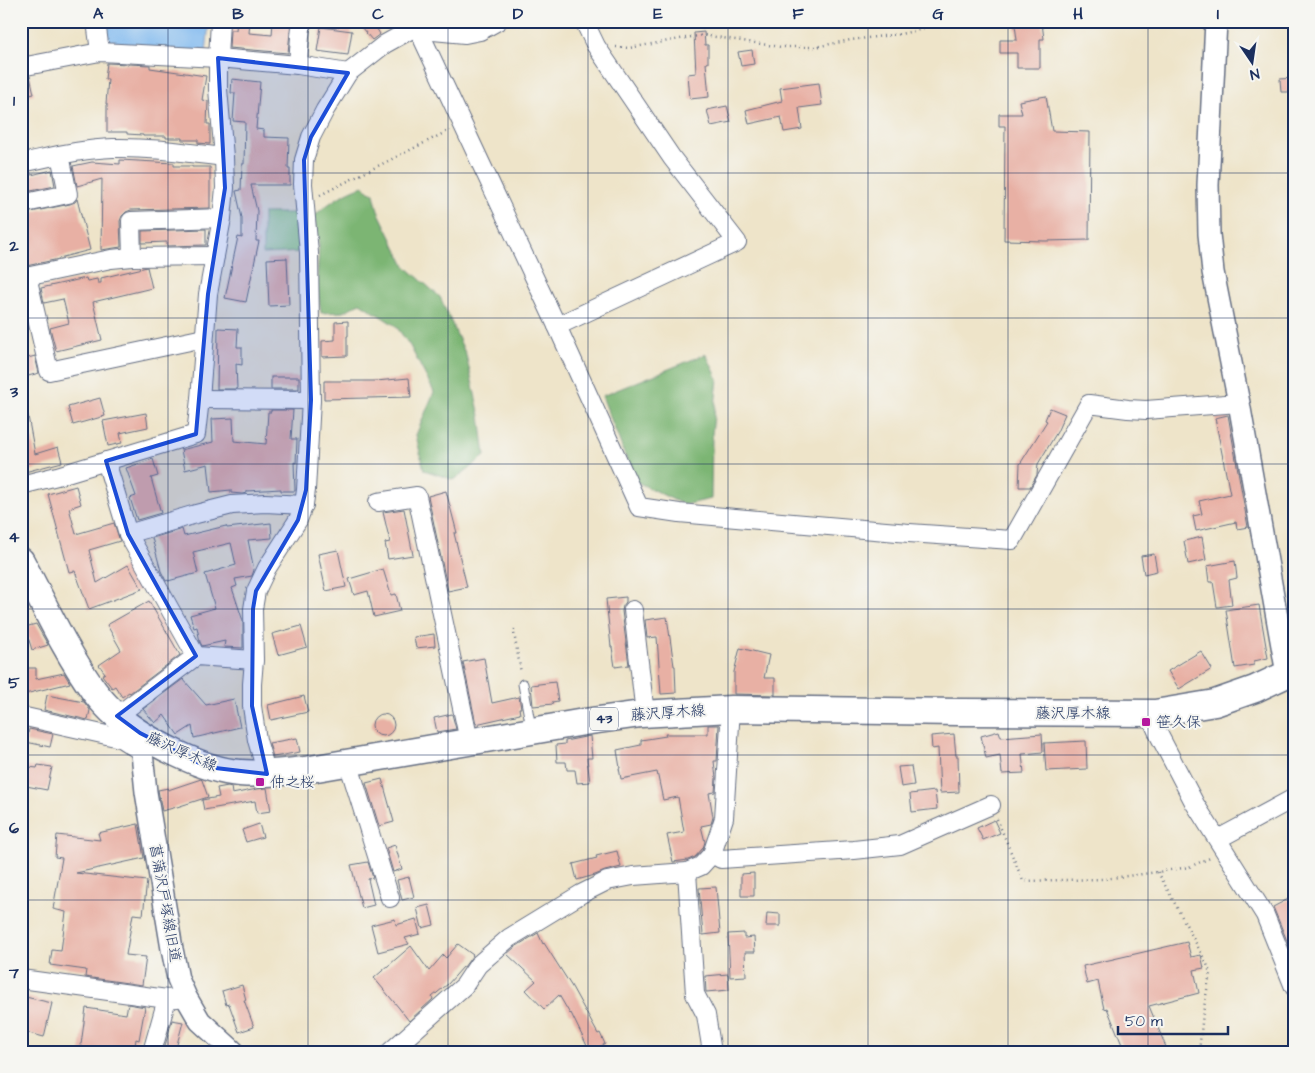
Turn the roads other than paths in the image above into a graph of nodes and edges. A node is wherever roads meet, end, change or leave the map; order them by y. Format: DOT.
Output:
graph roads {
  1 [pos="96,21"];
  2 [pos="220,21"];
  3 [pos="302,21"];
  4 [pos="498,21"];
  5 [pos="584,21"];
  6 [pos="1216,21"];
  7 [pos="418,29"];
  8 [pos="100,52"];
  9 [pos="218,58"];
  10 [pos="298,65"];
  11 [pos="21,67"];
  12 [pos="348,73"];
  13 [pos="60,155"];
  14 [pos="224,157"];
  15 [pos="21,163"];
  16 [pos="21,204"];
  17 [pos="222,218"];
  18 [pos="132,256"];
  19 [pos="215,256"];
  20 [pos="24,277"];
  21 [pos="557,326"];
  22 [pos="204,338"];
  23 [pos="200,399"];
  24 [pos="311,400"];
  25 [pos="1239,403"];
  26 [pos="106,462"];
  27 [pos="21,485"];
  28 [pos="378,502"];
  29 [pos="304,505"];
  30 [pos="128,534"];
  31 [pos="21,561"];
  32 [pos="634,610"];
  33 [pos="196,656"];
  34 [pos="254,660"];
  35 [pos="1290,672"];
  36 [pos="523,684"];
  37 [pos="731,709"];
  38 [pos="1149,713"];
  39 [pos="645,714"];
  40 [pos="21,716"];
  41 [pos="117,716"];
  42 [pos="531,731"];
  43 [pos="469,741"];
  44 [pos="141,742"];
  45 [pos="348,762"];
  46 [pos="267,774"];
  47 [pos="1294,798"];
  48 [pos="991,805"];
  49 [pos="1221,844"];
  50 [pos="712,854"];
  51 [pos="688,872"];
  52 [pos="390,898"];
  53 [pos="21,979"];
  54 [pos="1294,987"];
  55 [pos="177,998"];
  56 [pos="152,1052"];
  57 [pos="234,1052"];
  58 [pos="390,1052"];
  59 [pos="712,1052"];
  1 -- 8 [label="street"];
  2 -- 9 [label="street"];
  3 -- 10 [label="street"];
  4 -- 7 [label="street"];
  5 -- 21 [label="street"];
  6 -- 25 [label="street"];
  7 -- 12 [label="street"];
  7 -- 21 [label="street"];
  8 -- 9 [label="street"];
  8 -- 11 [label="street"];
  9 -- 10 [label="street"];
  9 -- 14 [label="street"];
  10 -- 12 [label="street"];
  12 -- 24 [label="street"];
  13 -- 14 [label="street"];
  13 -- 15 [label="street"];
  13 -- 16 [label="street"];
  14 -- 17 [label="street"];
  17 -- 18 [label="street"];
  17 -- 19 [label="street"];
  18 -- 19 [label="street"];
  18 -- 20 [label="street"];
  19 -- 22 [label="street"];
  20 -- 22 [label="street"];
  21 -- 25 [label="street"];
  22 -- 23 [label="street"];
  23 -- 24 [label="street"];
  23 -- 26 [label="street"];
  24 -- 29 [label="street"];
  25 -- 35 [label="street"];
  26 -- 27 [label="street"];
  26 -- 30 [label="street"];
  28 -- 43 [label="street"];
  29 -- 30 [label="street"];
  29 -- 34 [label="street"];
  30 -- 33 [label="street"];
  31 -- 41 [label="main road, 藤沢厚木線 / 43"];
  32 -- 39 [label="street"];
  33 -- 34 [label="street"];
  33 -- 41 [label="street"];
  34 -- 46 [label="street"];
  35 -- 38 [label="main road, 藤沢厚木線 / 43"];
  36 -- 42 [label="lane"];
  37 -- 38 [label="main road, 藤沢厚木線 / 43"];
  37 -- 39 [label="main road, 藤沢厚木線 / 43"];
  37 -- 50 [label="street"];
  38 -- 49 [label="street"];
  39 -- 42 [label="main road, 藤沢厚木線 / 43"];
  40 -- 44 [label="street"];
  41 -- 44 [label="main road, 藤沢厚木線 / 43"];
  42 -- 43 [label="main road, 藤沢厚木線 / 43"];
  43 -- 45 [label="main road, 藤沢厚木線 / 43"];
  44 -- 46 [label="main road, 藤沢厚木線 / 43"];
  44 -- 55 [label="street, 菖蒲沢戸塚線旧道"];
  45 -- 46 [label="main road, 藤沢厚木線 / 43"];
  45 -- 52 [label="street"];
  47 -- 49 [label="street"];
  48 -- 50 [label="street"];
  49 -- 54 [label="street"];
  50 -- 51 [label="street"];
  51 -- 58 [label="street"];
  51 -- 59 [label="street"];
  53 -- 55 [label="street"];
  55 -- 56 [label="street"];
  55 -- 57 [label="street, 菖蒲沢戸塚線旧道"];
}
